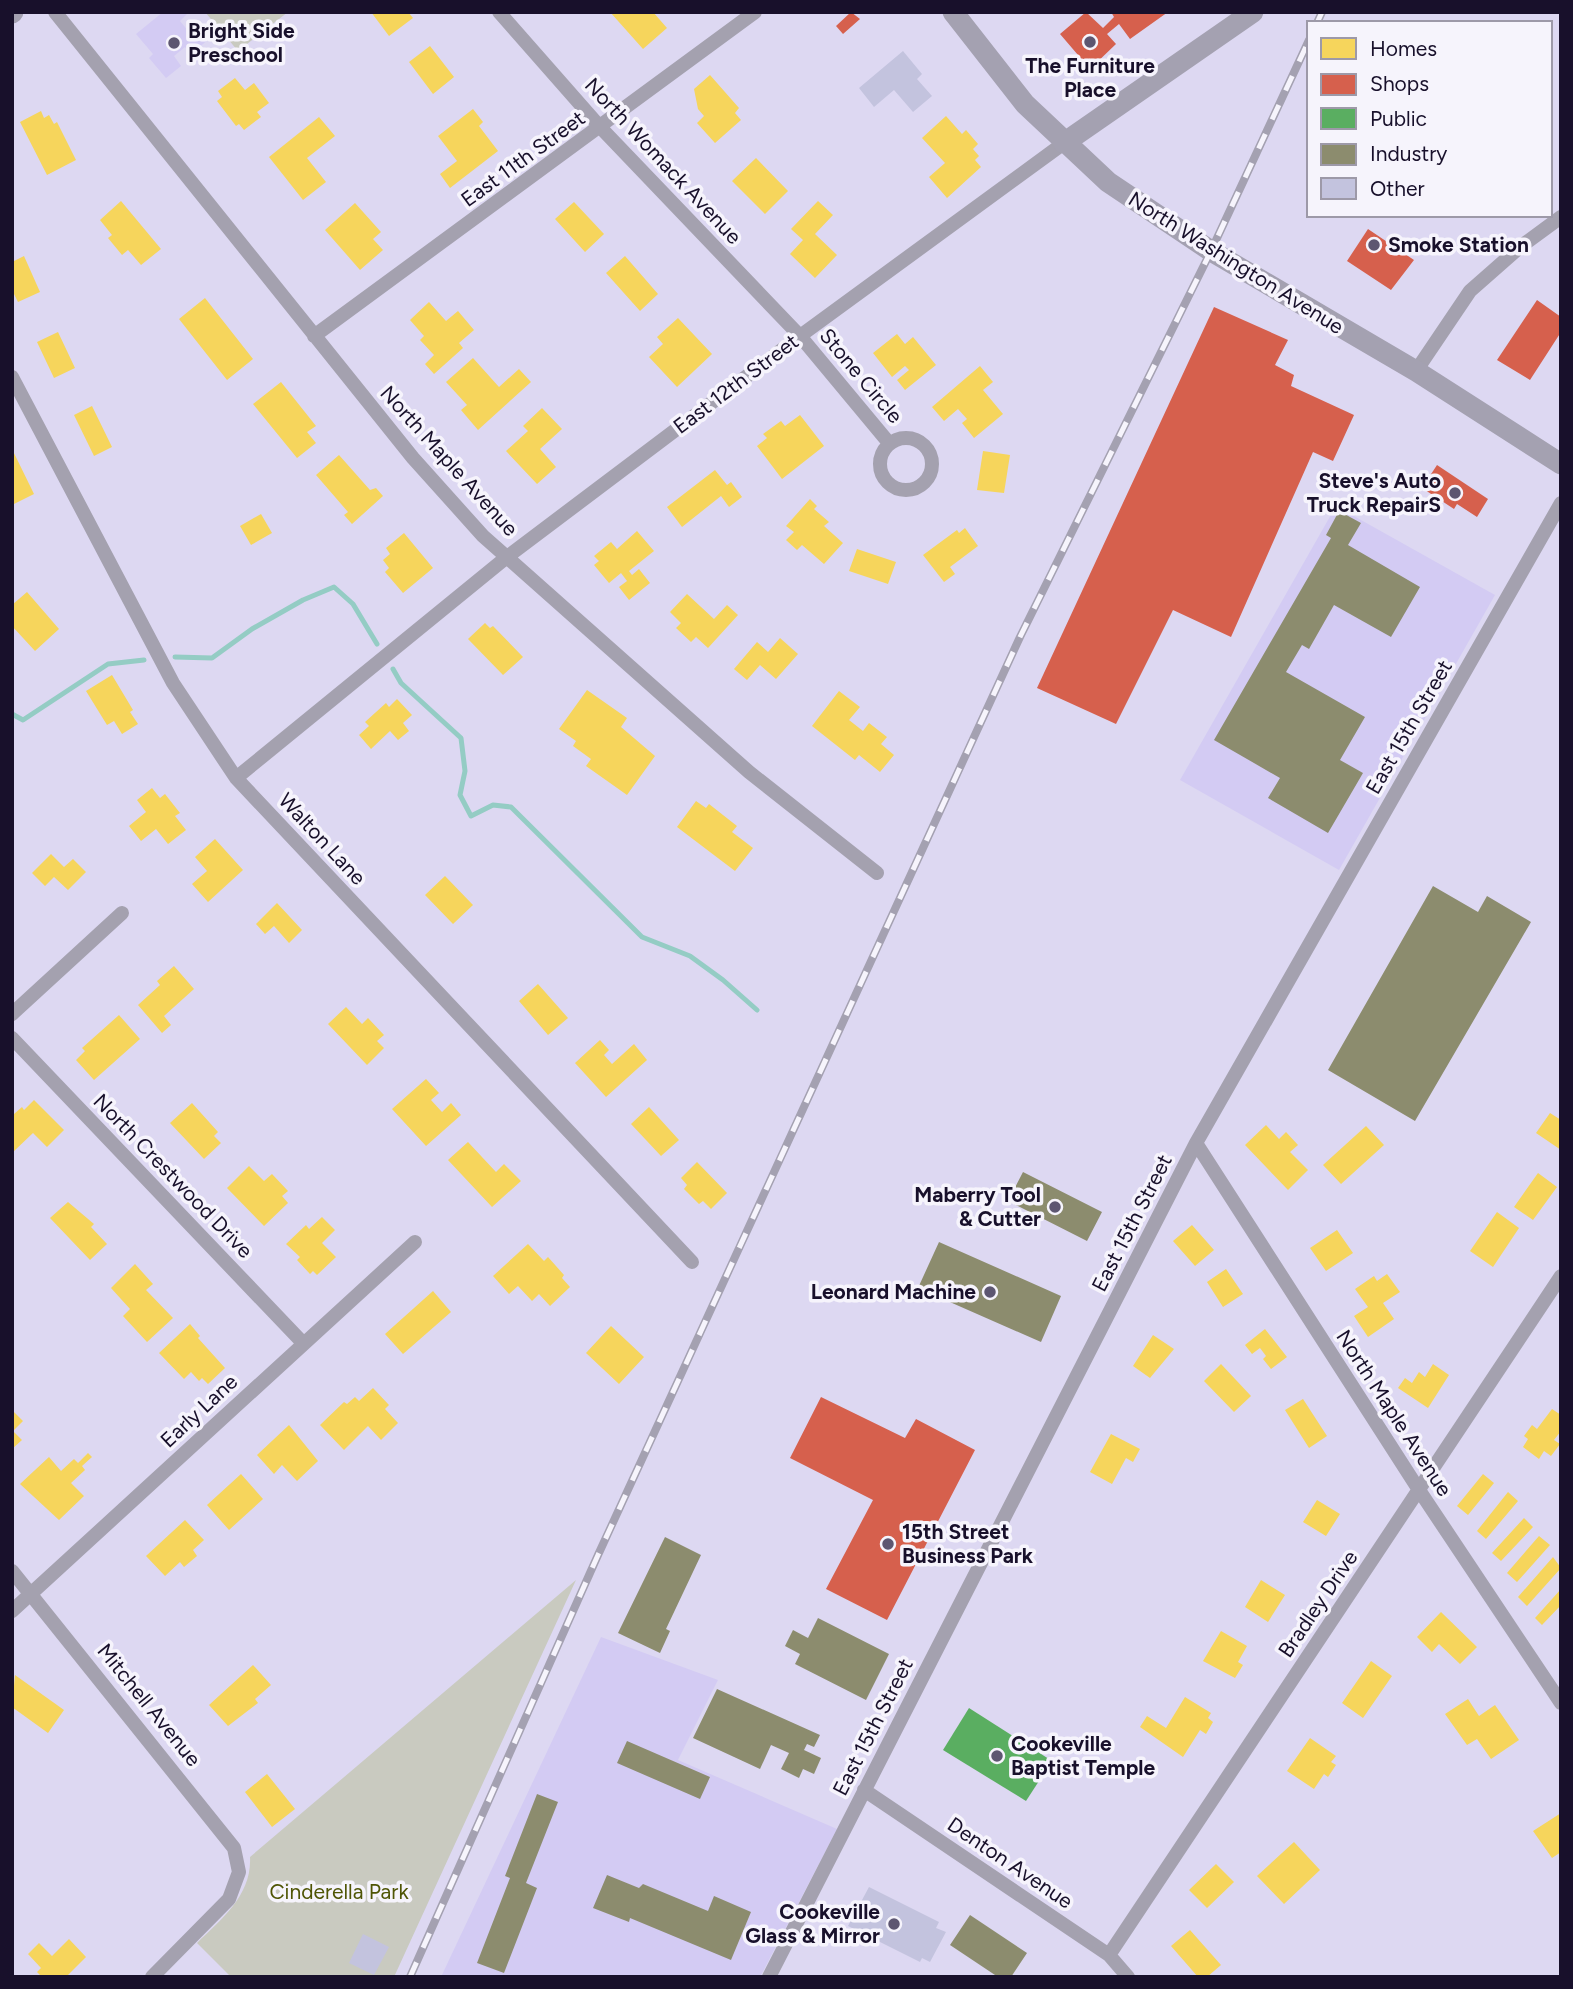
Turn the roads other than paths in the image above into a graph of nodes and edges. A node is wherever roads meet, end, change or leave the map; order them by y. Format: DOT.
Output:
graph roads {
  1 [pos="55,12"];
  2 [pos="499,12"];
  3 [pos="755,12"];
  4 [pos="953,12"];
  5 [pos="1253,12"];
  6 [pos="601,128"];
  7 [pos="1064,143"];
  8 [pos="1561,217"];
  9 [pos="314,336"];
  10 [pos="800,336"];
  11 [pos="1416,371"];
  12 [pos="12,377"];
  13 [pos="889,443"];
  14 [pos="1561,464"];
  15 [pos="1561,503"];
  16 [pos="507,557"];
  17 [pos="236,778"];
  18 [pos="877,873"];
  19 [pos="122,913"];
  20 [pos="12,1014"];
  21 [pos="12,1038"];
  22 [pos="1196,1143"];
  23 [pos="415,1242"];
  24 [pos="692,1262"];
  25 [pos="1561,1276"];
  26 [pos="303,1343"];
  27 [pos="1419,1490"];
  28 [pos="12,1572"];
  29 [pos="32,1593"];
  30 [pos="12,1611"];
  31 [pos="1561,1703"];
  32 [pos="864,1790"];
  33 [pos="1109,1955"];
  34 [pos="152,1977"];
  35 [pos="769,1977"];
  36 [pos="1128,1977"];
  1 -- 9 [label="street, North Maple Avenue"];
  2 -- 6 [label="street, North Womack Avenue"];
  3 -- 6 [label="street, East 11th Street"];
  4 -- 7 [label="main road, North Washington Avenue"];
  5 -- 7 [label="main road, East 12th Street"];
  6 -- 9 [label="street, East 11th Street"];
  6 -- 10 [label="street, North Womack Avenue"];
  7 -- 10 [label="street, East 12th Street"];
  7 -- 11 [label="main road, North Washington Avenue"];
  8 -- 11 [label="street"];
  9 -- 16 [label="street, North Maple Avenue"];
  10 -- 13 [label="street, Stone Circle"];
  10 -- 16 [label="street, East 12th Street"];
  11 -- 14 [label="main road, North Washington Avenue"];
  12 -- 17 [label="street, Walton Lane"];
  15 -- 22 [label="street, East 15th Street"];
  16 -- 17 [label="street, East 12th Street"];
  16 -- 18 [label="street, North Maple Avenue"];
  17 -- 24 [label="street, Walton Lane"];
  19 -- 20 [label="street"];
  21 -- 26 [label="street, North Crestwood Drive"];
  22 -- 27 [label="street, North Maple Avenue"];
  22 -- 32 [label="street, East 15th Street"];
  23 -- 26 [label="street, Early Lane"];
  25 -- 27 [label="street, Bradley Drive"];
  26 -- 29 [label="street, Early Lane"];
  27 -- 31 [label="street, North Maple Avenue"];
  27 -- 33 [label="street, Bradley Drive"];
  28 -- 29 [label="street, Mitchell Avenue"];
  29 -- 30 [label="street, Early Lane"];
  29 -- 34 [label="street, Mitchell Avenue"];
  32 -- 33 [label="street, Denton Avenue"];
  32 -- 35 [label="street, East 15th Street"];
  33 -- 36 [label="street, Denton Avenue"];
}
